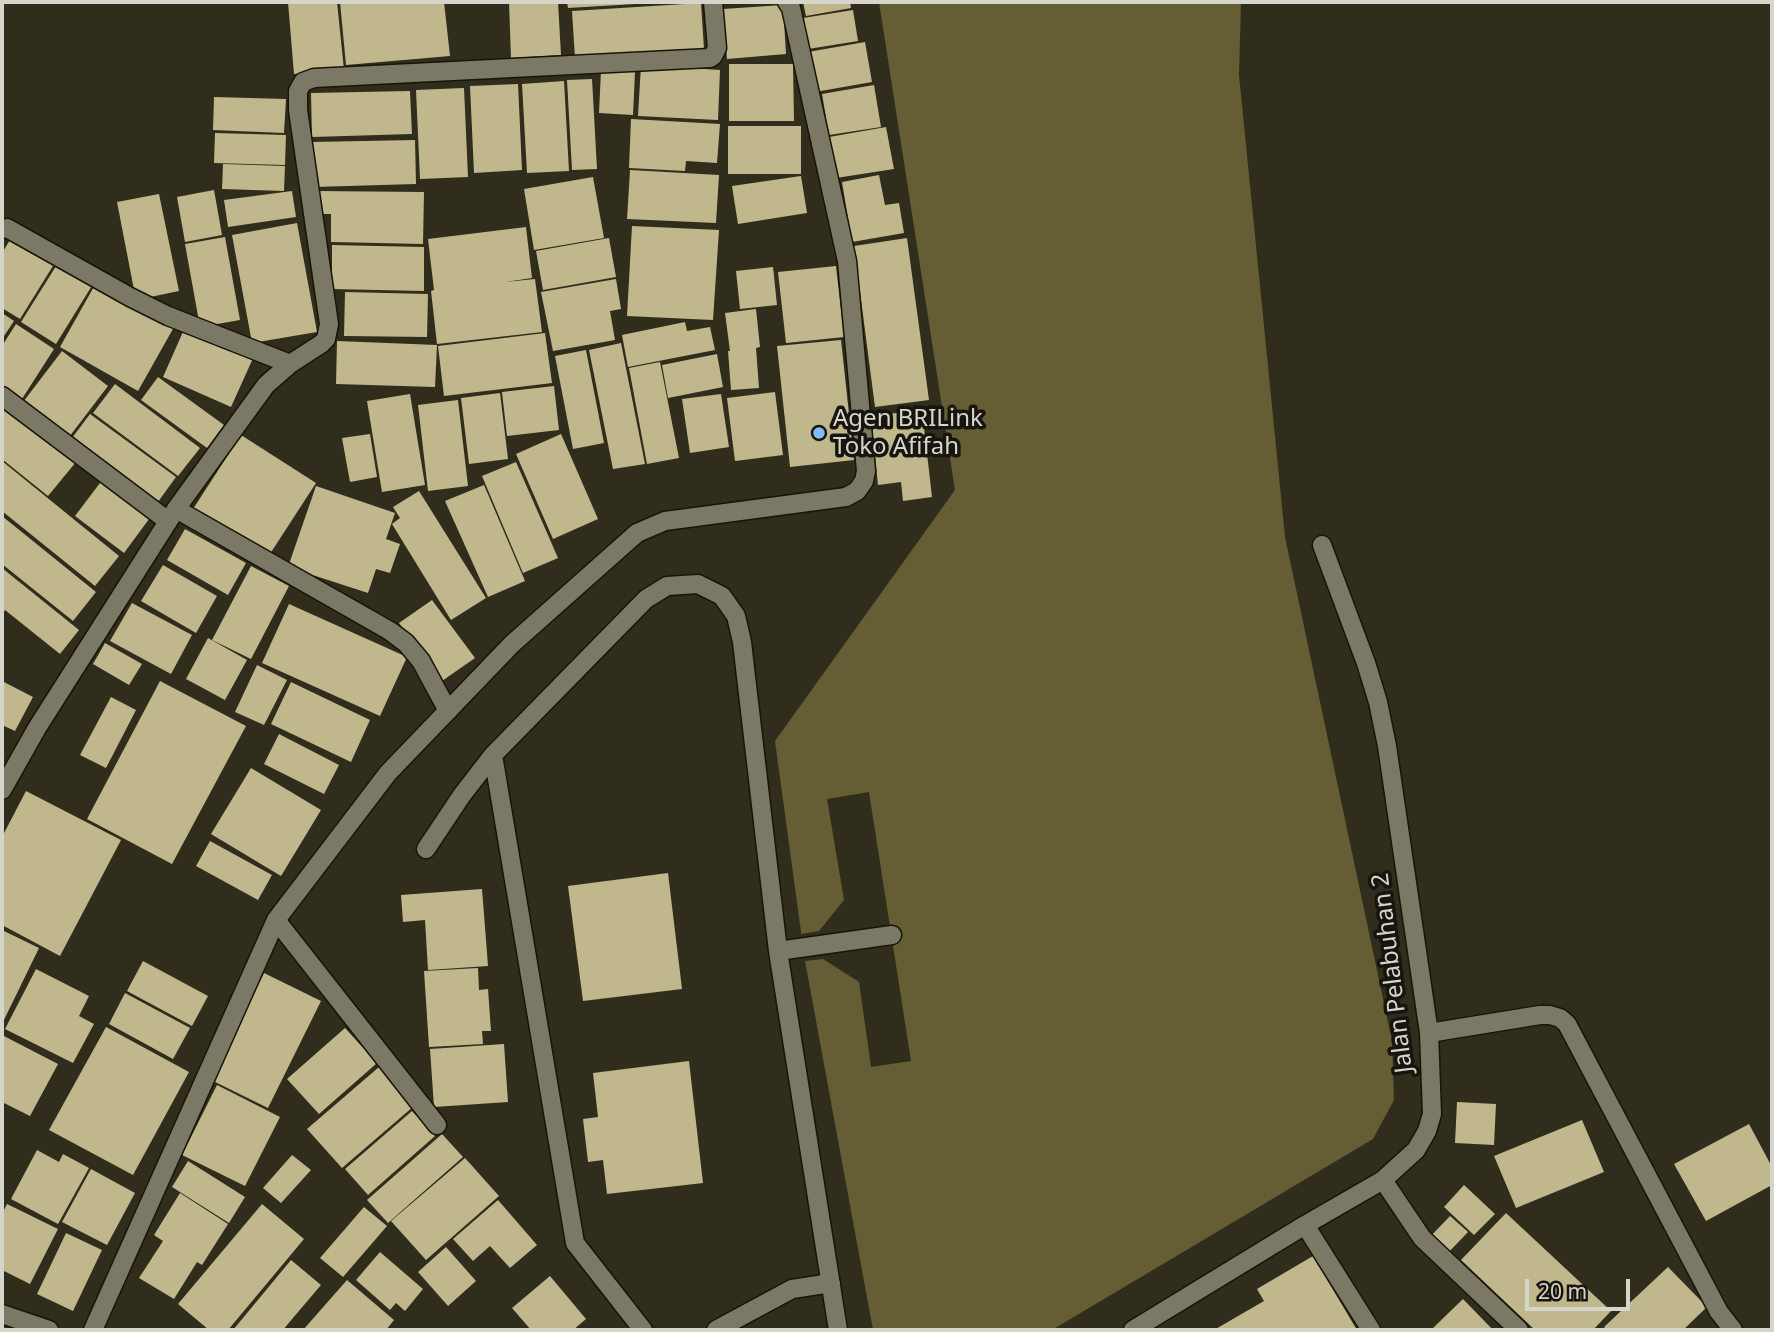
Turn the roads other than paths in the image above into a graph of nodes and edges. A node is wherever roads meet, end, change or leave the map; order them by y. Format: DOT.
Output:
graph roads {
  1 [pos="713,2"];
  2 [pos="720,2"];
  3 [pos="788,2"];
  4 [pos="2,229"];
  5 [pos="290,364"];
  6 [pos="2,396"];
  7 [pos="172,515"];
  8 [pos="1322,545"];
  9 [pos="448,711"];
  10 [pos="493,755"];
  11 [pos="2,790"];
  12 [pos="426,849"];
  13 [pos="276,920"];
  14 [pos="892,935"];
  15 [pos="778,951"];
  16 [pos="1429,1033"];
  17 [pos="437,1125"];
  18 [pos="1383,1180"];
  19 [pos="1305,1225"];
  20 [pos="831,1283"];
  21 [pos="10,1321"];
  22 [pos="49,1330"];
  23 [pos="93,1330"];
  24 [pos="643,1330"];
  25 [pos="716,1330"];
  26 [pos="838,1330"];
  27 [pos="1133,1330"];
  28 [pos="1371,1330"];
  29 [pos="1519,1330"];
  30 [pos="1733,1330"];
  1 -- 2 [label="street"];
  1 -- 5 [label="street"];
  3 -- 9 [label="street"];
  4 -- 5 [label="street"];
  5 -- 7 [label="street"];
  6 -- 7 [label="street"];
  7 -- 9 [label="street"];
  7 -- 11 [label="street"];
  8 -- 16 [label="street, Jalan Pelabuhan 2"];
  9 -- 13 [label="street"];
  10 -- 12 [label="street"];
  10 -- 15 [label="street"];
  10 -- 24 [label="street"];
  13 -- 17 [label="street"];
  13 -- 23 [label="street"];
  14 -- 15 [label="street"];
  15 -- 20 [label="street"];
  16 -- 18 [label="street, Jalan Pelabuhan 2"];
  16 -- 30 [label="street"];
  18 -- 19 [label="street, Jalan Pelabuhan 2"];
  18 -- 29 [label="street"];
  19 -- 27 [label="street, Jalan Pelabuhan 2"];
  19 -- 28 [label="street"];
  20 -- 25 [label="street"];
  20 -- 26 [label="street"];
  21 -- 22 [label="street"];
}
